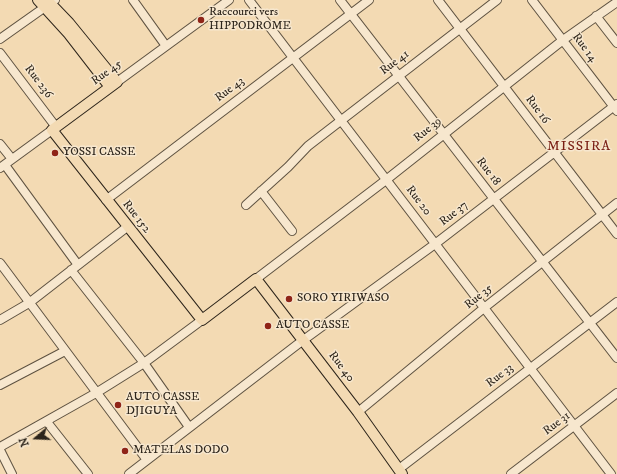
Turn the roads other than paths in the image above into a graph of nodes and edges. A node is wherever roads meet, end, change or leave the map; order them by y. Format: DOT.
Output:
graph roads {
  1 [pos="133,0"];
  2 [pos="249,0"];
  3 [pos="340,0"];
  4 [pos="369,0"];
  5 [pos="438,0"];
  6 [pos="497,0"];
  7 [pos="532,0"];
  8 [pos="227,1"];
  9 [pos="47,2"];
  10 [pos="617,2"];
  11 [pos="351,14"];
  12 [pos="596,16"];
  13 [pos="460,29"];
  14 [pos="0,40"];
  15 [pos="563,40"];
  16 [pos="617,43"];
  17 [pos="166,46"];
  18 [pos="0,53"];
  19 [pos="293,57"];
  20 [pos="398,76"];
  21 [pos="114,85"];
  22 [pos="504,86"];
  23 [pos="616,107"];
  24 [pos="341,120"];
  25 [pos="54,128"];
  26 [pos="443,133"];
  27 [pos="0,144"];
  28 [pos="554,152"];
  29 [pos="12,159"];
  30 [pos="2,166"];
  31 [pos="386,180"];
  32 [pos="261,191"];
  33 [pos="494,199"];
  34 [pos="106,200"];
  35 [pos="617,203"];
  36 [pos="246,205"];
  37 [pos="602,214"];
  38 [pos="126,227"];
  39 [pos="292,231"];
  40 [pos="617,234"];
  41 [pos="435,244"];
  42 [pos="542,261"];
  43 [pos="0,264"];
  44 [pos="74,268"];
  45 [pos="253,281"];
  46 [pos="617,302"];
  47 [pos="30,303"];
  48 [pos="484,308"];
  49 [pos="0,320"];
  50 [pos="202,320"];
  51 [pos="590,323"];
  52 [pos="301,342"];
  53 [pos="65,351"];
  54 [pos="617,358"];
  55 [pos="144,363"];
  56 [pos="530,368"];
  57 [pos="0,385"];
  58 [pos="96,393"];
  59 [pos="617,393"];
  60 [pos="358,412"];
  61 [pos="47,422"];
  62 [pos="574,426"];
  63 [pos="190,427"];
  64 [pos="0,449"];
  65 [pos="147,460"];
  66 [pos="398,472"];
  67 [pos="12,474"];
  68 [pos="88,474"];
  69 [pos="129,474"];
  70 [pos="511,474"];
  71 [pos="611,474"];
  1 -- 17 [label="street"];
  2 -- 19 [label="street, Rue 20"];
  3 -- 11 [label="street, Rue 18"];
  4 -- 11 [label="street, Rue 43"];
  5 -- 13 [label="street, Rue 16"];
  6 -- 13 [label="street, Rue 41"];
  7 -- 15 [label="street, Rue 14"];
  8 -- 17 [label="street, Rue 45"];
  9 -- 14 [label="street"];
  9 -- 21 [label="main road"];
  10 -- 12 [label="street, Rue 39"];
  11 -- 19 [label="street, Rue 43"];
  11 -- 20 [label="street, Rue 18"];
  12 -- 15 [label="street, Rue 39"];
  12 -- 16 [label="street"];
  13 -- 20 [label="street, Rue 41"];
  13 -- 22 [label="street, Rue 16"];
  15 -- 22 [label="street, Rue 39"];
  15 -- 23 [label="street, Rue 14"];
  17 -- 21 [label="street, Rue 45"];
  18 -- 25 [label="street, Rue 236"];
  19 -- 24 [label="street, Rue 20"];
  19 -- 34 [label="street, Rue 43"];
  20 -- 24 [label="street, Rue 41"];
  20 -- 26 [label="street, Rue 18"];
  21 -- 25 [label="main road, Rue 45"];
  22 -- 26 [label="street, Rue 39"];
  22 -- 28 [label="street, Rue 16"];
  23 -- 28 [label="street, Rue 37"];
  24 -- 31 [label="street, Rue 20"];
  24 -- 32 [label="street, Rue 41"];
  25 -- 29 [label="street, Rue 45"];
  25 -- 34 [label="main road, Rue 152"];
  26 -- 31 [label="street, Rue 39"];
  26 -- 33 [label="street, Rue 18"];
  27 -- 29 [label="street"];
  28 -- 33 [label="street, Rue 37"];
  28 -- 37 [label="street, Rue 16"];
  29 -- 30 [label="street, Rue 45"];
  30 -- 44 [label="street"];
  31 -- 41 [label="street, Rue 20"];
  31 -- 45 [label="street, Rue 39"];
  32 -- 36 [label="street, Rue 41"];
  32 -- 39 [label="street"];
  33 -- 41 [label="street, Rue 37"];
  33 -- 42 [label="street, Rue 18"];
  34 -- 38 [label="main road, Rue 152"];
  35 -- 37 [label="street, Rue 35"];
  37 -- 40 [label="street, Rue 16"];
  37 -- 42 [label="street, Rue 35"];
  38 -- 44 [label="street"];
  38 -- 50 [label="main road, Rue 152"];
  41 -- 48 [label="street, Rue 20"];
  41 -- 52 [label="street, Rue 37"];
  42 -- 48 [label="street, Rue 35"];
  42 -- 51 [label="street, Rue 18"];
  43 -- 47 [label="street"];
  44 -- 47 [label="street"];
  44 -- 55 [label="street"];
  45 -- 50 [label="main road"];
  45 -- 52 [label="main road, Rue 40"];
  46 -- 51 [label="street, Rue 33"];
  47 -- 49 [label="street"];
  47 -- 53 [label="street"];
  48 -- 56 [label="street, Rue 20"];
  48 -- 60 [label="street, Rue 35"];
  50 -- 55 [label="street"];
  51 -- 54 [label="street, Rue 18"];
  51 -- 56 [label="street, Rue 33"];
  52 -- 60 [label="main road, Rue 40"];
  52 -- 63 [label="street, Rue 37"];
  52 -- 66 [label="main road, Rue 40"];
  53 -- 57 [label="street"];
  53 -- 58 [label="street"];
  55 -- 58 [label="street"];
  55 -- 63 [label="street"];
  56 -- 62 [label="street, Rue 20"];
  56 -- 66 [label="street, Rue 33"];
  58 -- 61 [label="street"];
  58 -- 65 [label="street"];
  59 -- 62 [label="street, Rue 31"];
  60 -- 66 [label="main road, Rue 40"];
  61 -- 64 [label="street"];
  61 -- 68 [label="street"];
  62 -- 70 [label="street, Rue 31"];
  62 -- 71 [label="street, Rue 20"];
  63 -- 65 [label="street, Rue 37"];
  64 -- 67 [label="street"];
  65 -- 69 [label="street, Rue 37"];
}
